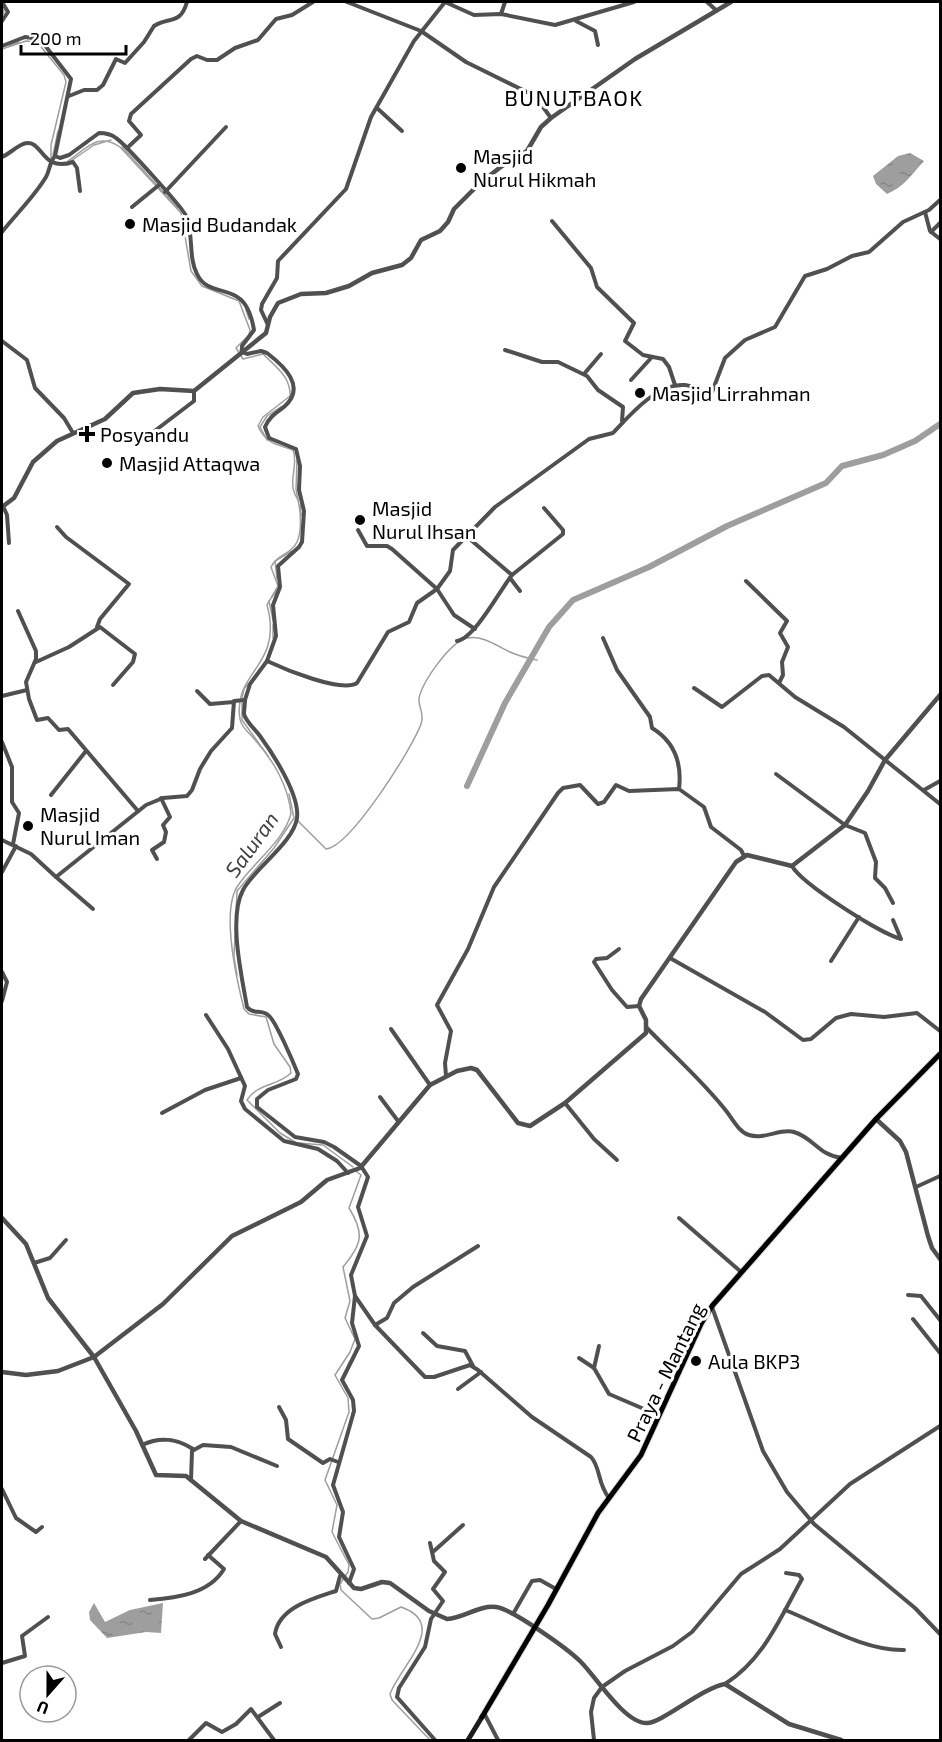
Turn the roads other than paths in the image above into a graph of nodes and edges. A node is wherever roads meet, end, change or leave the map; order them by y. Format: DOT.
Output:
graph roads {
  1 [pos="2,2"];
  2 [pos="187,2"];
  3 [pos="313,2"];
  4 [pos="347,2"];
  5 [pos="445,2"];
  6 [pos="505,2"];
  7 [pos="634,2"];
  8 [pos="707,2"];
  9 [pos="731,2"];
  10 [pos="716,10"];
  11 [pos="501,14"];
  12 [pos="2,21"];
  13 [pos="575,21"];
  14 [pos="421,31"];
  15 [pos="598,45"];
  16 [pos="2,46"];
  17 [pos="69,96"];
  18 [pos="377,108"];
  19 [pos="551,118"];
  20 [pos="226,127"];
  21 [pos="402,131"];
  22 [pos="127,148"];
  23 [pos="2,157"];
  24 [pos="53,159"];
  25 [pos="158,187"];
  26 [pos="80,191"];
  27 [pos="165,192"];
  28 [pos="940,200"];
  29 [pos="132,207"];
  30 [pos="925,212"];
  31 [pos="552,221"];
  32 [pos="940,223"];
  33 [pos="2,232"];
  34 [pos="931,232"];
  35 [pos="940,239"];
  36 [pos="269,328"];
  37 [pos="2,341"];
  38 [pos="505,350"];
  39 [pos="241,352"];
  40 [pos="601,354"];
  41 [pos="652,356"];
  42 [pos="584,374"];
  43 [pos="631,380"];
  44 [pos="675,385"];
  45 [pos="194,391"];
  46 [pos="622,422"];
  47 [pos="73,433"];
  48 [pos="152,433"];
  49 [pos="2,506"];
  50 [pos="544,508"];
  51 [pos="57,526"];
  52 [pos="358,530"];
  53 [pos="465,535"];
  54 [pos="9,543"];
  55 [pos="511,577"];
  56 [pos="746,581"];
  57 [pos="437,589"];
  58 [pos="520,591"];
  59 [pos="18,611"];
  60 [pos="97,627"];
  61 [pos="475,629"];
  62 [pos="603,638"];
  63 [pos="457,641"];
  64 [pos="267,661"];
  65 [pos="35,663"];
  66 [pos="779,683"];
  67 [pos="113,685"];
  68 [pos="694,688"];
  69 [pos="27,690"];
  70 [pos="197,691"];
  71 [pos="940,695"];
  72 [pos="2,696"];
  73 [pos="244,700"];
  74 [pos="235,701"];
  75 [pos="2,742"];
  76 [pos="86,751"];
  77 [pos="885,760"];
  78 [pos="776,774"];
  79 [pos="940,781"];
  80 [pos="679,789"];
  81 [pos="924,790"];
  82 [pos="51,795"];
  83 [pos="161,798"];
  84 [pos="940,804"];
  85 [pos="138,811"];
  86 [pos="845,825"];
  87 [pos="2,840"];
  88 [pos="14,845"];
  89 [pos="744,855"];
  90 [pos="157,859"];
  91 [pos="792,867"];
  92 [pos="2,872"];
  93 [pos="56,877"];
  94 [pos="893,903"];
  95 [pos="93,909"];
  96 [pos="859,917"];
  97 [pos="893,921"];
  98 [pos="619,949"];
  99 [pos="670,958"];
  100 [pos="831,961"];
  101 [pos="2,972"];
  102 [pos="2,1001"];
  103 [pos="639,1006"];
  104 [pos="206,1014"];
  105 [pos="647,1028"];
  106 [pos="391,1029"];
  107 [pos="940,1031"];
  108 [pos="940,1054"];
  109 [pos="446,1076"];
  110 [pos="241,1078"];
  111 [pos="430,1085"];
  112 [pos="380,1097"];
  113 [pos="565,1103"];
  114 [pos="162,1113"];
  115 [pos="876,1119"];
  116 [pos="398,1121"];
  117 [pos="842,1158"];
  118 [pos="617,1160"];
  119 [pos="361,1167"];
  120 [pos="350,1173"];
  121 [pos="940,1176"];
  122 [pos="916,1187"];
  123 [pos="2,1218"];
  124 [pos="679,1218"];
  125 [pos="66,1240"];
  126 [pos="478,1246"];
  127 [pos="940,1259"];
  128 [pos="34,1263"];
  129 [pos="740,1271"];
  130 [pos="908,1295"];
  131 [pos="355,1296"];
  132 [pos="712,1306"];
  133 [pos="913,1319"];
  134 [pos="940,1320"];
  135 [pos="375,1325"];
  136 [pos="423,1333"];
  137 [pos="599,1346"];
  138 [pos="940,1353"];
  139 [pos="94,1357"];
  140 [pos="579,1358"];
  141 [pos="474,1366"];
  142 [pos="594,1368"];
  143 [pos="2,1372"];
  144 [pos="481,1372"];
  145 [pos="458,1389"];
  146 [pos="279,1407"];
  147 [pos="658,1415"];
  148 [pos="940,1426"];
  149 [pos="142,1445"];
  150 [pos="193,1449"];
  151 [pos="334,1461"];
  152 [pos="277,1466"];
  153 [pos="191,1480"];
  154 [pos="2,1490"];
  155 [pos="609,1498"];
  156 [pos="241,1521"];
  157 [pos="811,1521"];
  158 [pos="463,1525"];
  159 [pos="42,1527"];
  160 [pos="430,1543"];
  161 [pos="433,1551"];
  162 [pos="786,1573"];
  163 [pos="344,1580"];
  164 [pos="557,1589"];
  165 [pos="150,1600"];
  166 [pos="785,1610"];
  167 [pos="433,1614"];
  168 [pos="513,1614"];
  169 [pos="48,1617"];
  170 [pos="533,1629"];
  171 [pos="940,1634"];
  172 [pos="281,1647"];
  173 [pos="904,1650"];
  174 [pos="2,1663"];
  175 [pos="725,1684"];
  176 [pos="602,1687"];
  177 [pos="280,1703"];
  178 [pos="258,1717"];
  179 [pos="481,1717"];
  180 [pos="189,1740"];
  181 [pos="274,1740"];
  182 [pos="435,1740"];
  183 [pos="468,1740"];
  184 [pos="498,1740"];
  185 [pos="594,1740"];
  186 [pos="840,1740"];
  1 -- 12 [label="street"];
  2 -- 17 [label="street"];
  3 -- 22 [label="street"];
  4 -- 14 [label="street"];
  5 -- 11 [label="street"];
  5 -- 14 [label="street"];
  6 -- 11 [label="street"];
  7 -- 13 [label="street"];
  8 -- 10 [label="street"];
  9 -- 10 [label="street"];
  10 -- 19 [label="street"];
  11 -- 13 [label="street"];
  13 -- 15 [label="street"];
  14 -- 18 [label="street"];
  14 -- 19 [label="street"];
  16 -- 17 [label="street"];
  17 -- 24 [label="street"];
  18 -- 21 [label="street"];
  18 -- 36 [label="street"];
  19 -- 36 [label="street"];
  20 -- 27 [label="street"];
  22 -- 24 [label="street"];
  22 -- 25 [label="street"];
  23 -- 24 [label="street"];
  24 -- 26 [label="street"];
  24 -- 33 [label="street"];
  25 -- 27 [label="street"];
  25 -- 29 [label="street"];
  27 -- 39 [label="street"];
  28 -- 30 [label="street"];
  30 -- 34 [label="street"];
  30 -- 44 [label="street"];
  31 -- 41 [label="street"];
  32 -- 34 [label="street"];
  34 -- 35 [label="street"];
  36 -- 39 [label="street"];
  37 -- 47 [label="street"];
  38 -- 42 [label="street"];
  39 -- 45 [label="street"];
  39 -- 64 [label="street"];
  40 -- 42 [label="street"];
  41 -- 43 [label="street"];
  41 -- 44 [label="street"];
  42 -- 46 [label="street"];
  44 -- 46 [label="street"];
  45 -- 47 [label="street"];
  45 -- 48 [label="street"];
  46 -- 53 [label="street"];
  47 -- 49 [label="street"];
  49 -- 54 [label="street"];
  50 -- 55 [label="street"];
  51 -- 60 [label="street"];
  52 -- 57 [label="street"];
  53 -- 55 [label="street"];
  53 -- 57 [label="street"];
  55 -- 58 [label="street"];
  55 -- 61 [label="street"];
  56 -- 66 [label="street"];
  57 -- 61 [label="street"];
  57 -- 64 [label="street"];
  59 -- 65 [label="street"];
  60 -- 65 [label="street"];
  60 -- 67 [label="street"];
  61 -- 63 [label="street"];
  62 -- 80 [label="street"];
  64 -- 73 [label="street"];
  65 -- 69 [label="street"];
  66 -- 68 [label="street"];
  66 -- 77 [label="street"];
  69 -- 72 [label="street"];
  69 -- 76 [label="street"];
  70 -- 74 [label="street"];
  71 -- 77 [label="street"];
  73 -- 74 [label="street"];
  73 -- 119 [label="street"];
  74 -- 83 [label="street"];
  75 -- 88 [label="street"];
  76 -- 82 [label="street"];
  76 -- 85 [label="street"];
  77 -- 81 [label="street"];
  77 -- 86 [label="street"];
  78 -- 86 [label="street"];
  79 -- 81 [label="street"];
  80 -- 89 [label="street"];
  80 -- 109 [label="street"];
  81 -- 84 [label="street"];
  83 -- 85 [label="street"];
  83 -- 90 [label="street"];
  85 -- 93 [label="street"];
  86 -- 91 [label="street"];
  86 -- 94 [label="street"];
  87 -- 88 [label="street"];
  88 -- 92 [label="street"];
  88 -- 93 [label="street"];
  89 -- 91 [label="street"];
  89 -- 99 [label="street"];
  91 -- 96 [label="street"];
  93 -- 95 [label="street"];
  96 -- 97 [label="street"];
  96 -- 100 [label="street"];
  98 -- 103 [label="street"];
  99 -- 103 [label="street"];
  99 -- 107 [label="street"];
  101 -- 102 [label="street"];
  103 -- 105 [label="street"];
  104 -- 110 [label="street"];
  105 -- 113 [label="street"];
  105 -- 117 [label="street"];
  106 -- 111 [label="street"];
  108 -- 115 [label="main road, Praya - Mantang"];
  109 -- 111 [label="street"];
  109 -- 113 [label="street"];
  110 -- 114 [label="street"];
  110 -- 120 [label="street"];
  111 -- 116 [label="street"];
  112 -- 116 [label="street"];
  113 -- 118 [label="street"];
  115 -- 117 [label="main road, Praya - Mantang"];
  115 -- 122 [label="street"];
  116 -- 119 [label="street"];
  117 -- 129 [label="main road, Praya - Mantang"];
  119 -- 120 [label="street"];
  119 -- 131 [label="street"];
  120 -- 139 [label="street"];
  121 -- 122 [label="street"];
  122 -- 127 [label="street"];
  123 -- 128 [label="street"];
  124 -- 129 [label="street"];
  125 -- 128 [label="street"];
  126 -- 135 [label="street"];
  128 -- 139 [label="street"];
  129 -- 132 [label="main road, Praya - Mantang"];
  130 -- 134 [label="street"];
  131 -- 135 [label="street"];
  131 -- 151 [label="street"];
  132 -- 147 [label="main road, Praya - Mantang"];
  132 -- 157 [label="street"];
  133 -- 138 [label="street"];
  135 -- 141 [label="street"];
  136 -- 141 [label="street"];
  137 -- 142 [label="street"];
  139 -- 143 [label="street"];
  139 -- 149 [label="street"];
  140 -- 142 [label="street"];
  141 -- 144 [label="street"];
  142 -- 147 [label="street"];
  144 -- 145 [label="street"];
  144 -- 155 [label="street"];
  146 -- 151 [label="street"];
  147 -- 155 [label="main road, Praya - Mantang"];
  148 -- 157 [label="street"];
  149 -- 150 [label="street"];
  149 -- 153 [label="street"];
  150 -- 152 [label="street"];
  150 -- 153 [label="street"];
  151 -- 163 [label="street"];
  153 -- 156 [label="street"];
  154 -- 159 [label="street"];
  155 -- 164 [label="main road, Praya - Mantang"];
  156 -- 163 [label="street"];
  156 -- 165 [label="street"];
  157 -- 171 [label="street"];
  157 -- 176 [label="street"];
  158 -- 161 [label="street"];
  160 -- 161 [label="street"];
  161 -- 167 [label="street"];
  162 -- 166 [label="street"];
  163 -- 167 [label="street"];
  163 -- 172 [label="street"];
  164 -- 168 [label="street"];
  164 -- 170 [label="main road, Praya - Mantang"];
  166 -- 173 [label="street"];
  166 -- 175 [label="street"];
  167 -- 168 [label="street"];
  167 -- 182 [label="street"];
  168 -- 170 [label="street"];
  169 -- 174 [label="street"];
  170 -- 176 [label="street"];
  170 -- 179 [label="main road, Praya - Mantang"];
  175 -- 176 [label="street"];
  175 -- 186 [label="street"];
  176 -- 185 [label="street"];
  177 -- 178 [label="street"];
  178 -- 180 [label="street"];
  178 -- 181 [label="street"];
  179 -- 183 [label="main road, Praya - Mantang"];
  179 -- 184 [label="street"];
}
